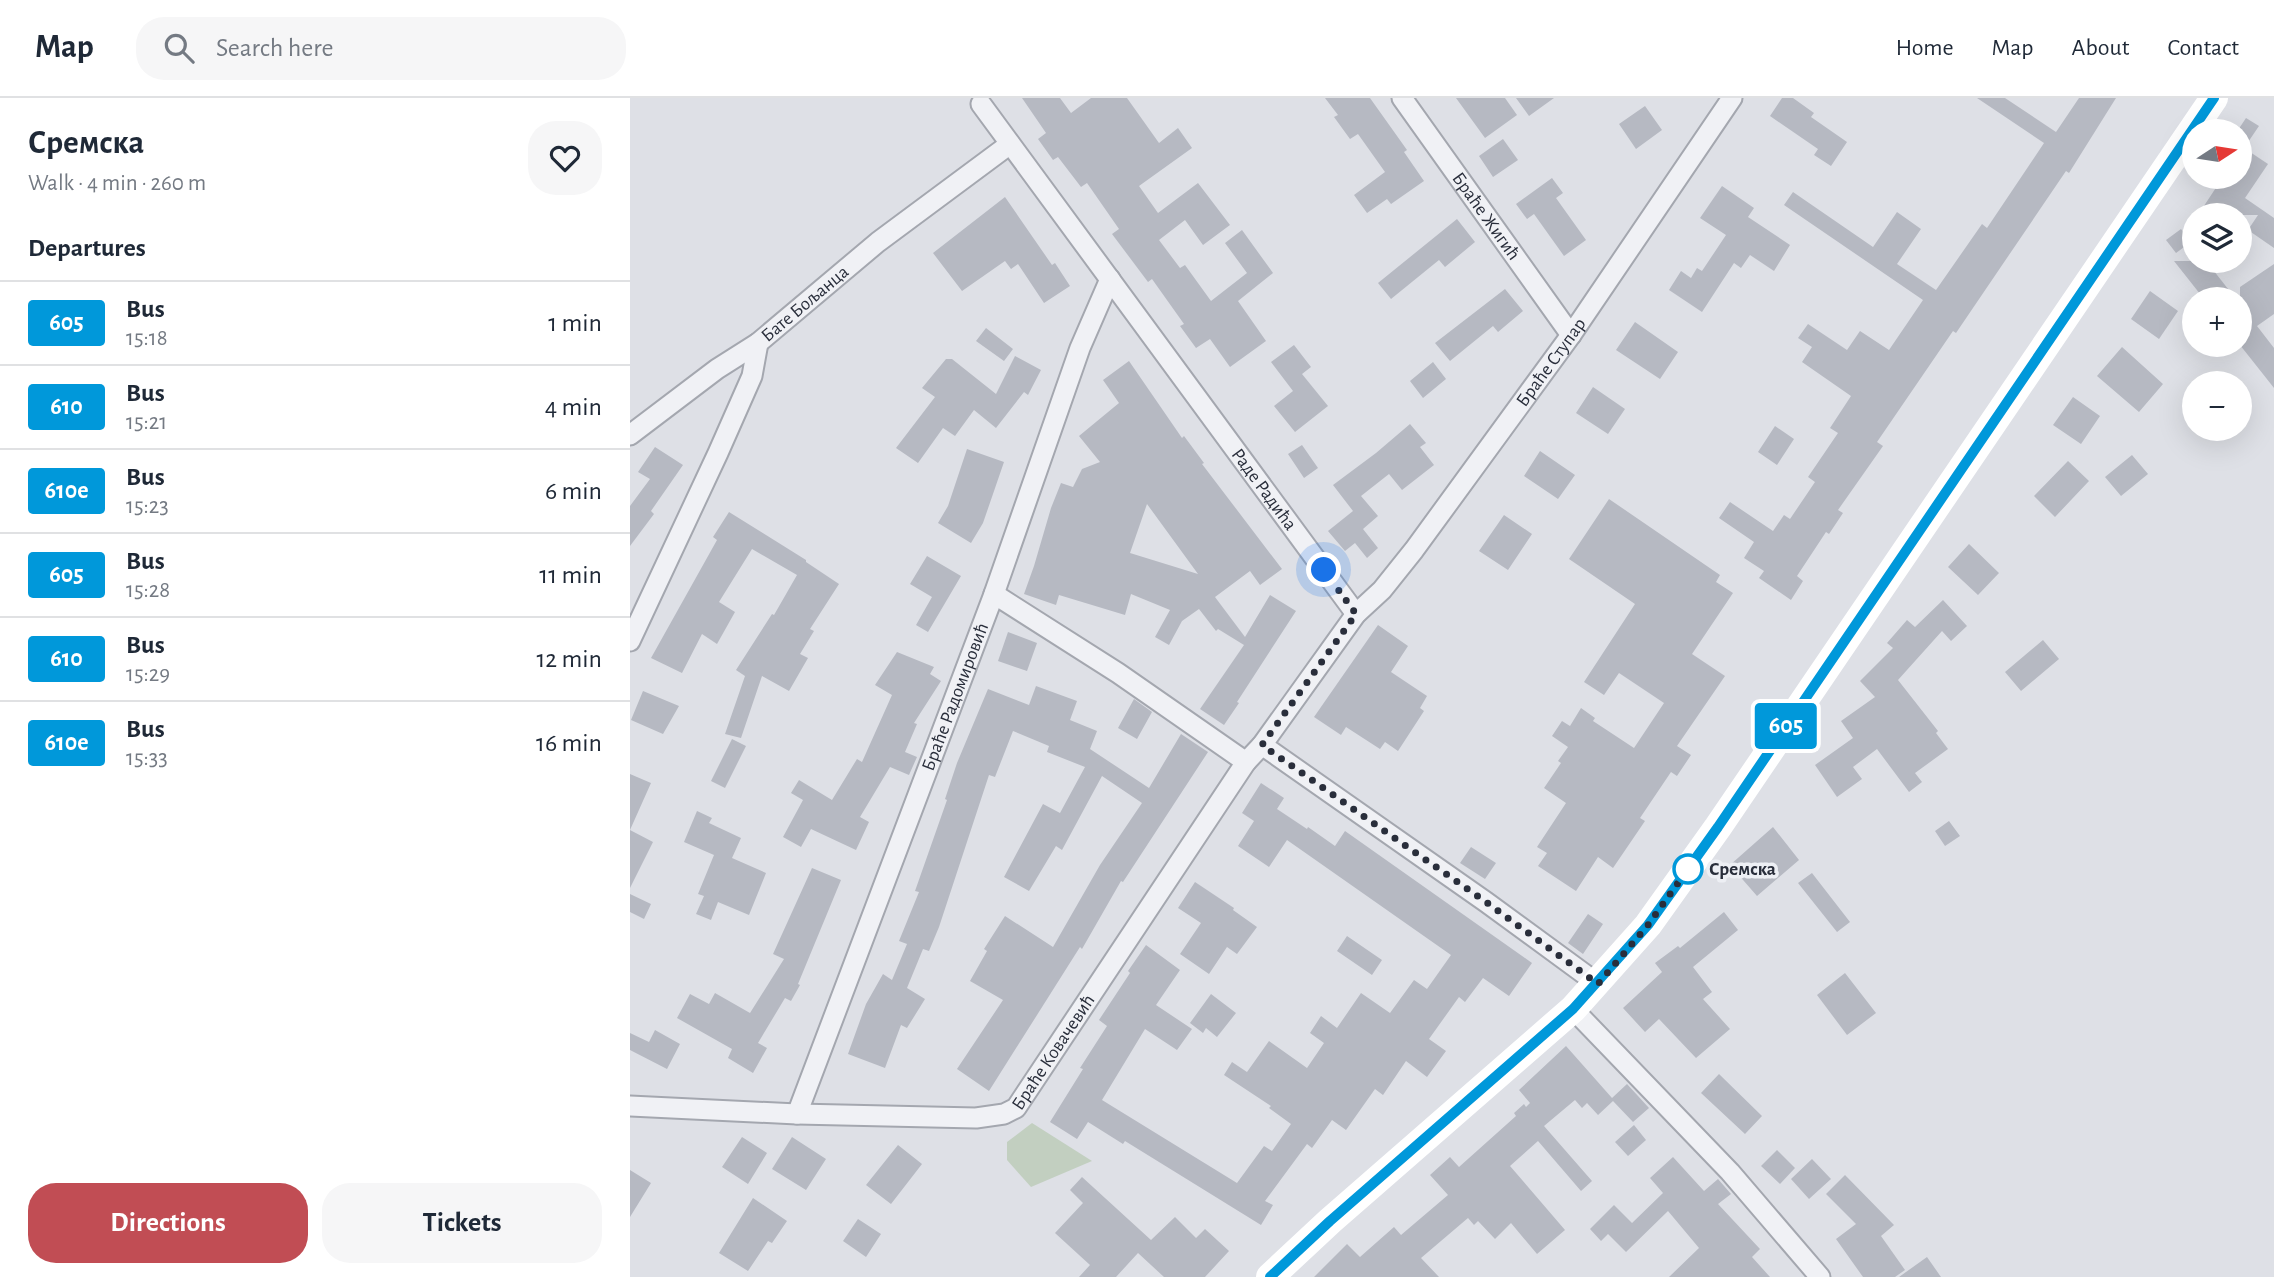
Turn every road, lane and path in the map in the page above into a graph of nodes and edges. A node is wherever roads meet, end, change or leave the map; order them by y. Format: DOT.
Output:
graph roads {
  1 [pos="1402,98"];
  2 [pos="1732,98"];
  3 [pos="2214,98"];
  4 [pos="981,104"];
  5 [pos="1010,145"];
  6 [pos="1110,279"];
  7 [pos="1571,335"];
  8 [pos="758,343"];
  9 [pos="630,435"];
  10 [pos="994,594"];
  11 [pos="1356,614"];
  12 [pos="630,640"];
  13 [pos="1262,745"];
  14 [pos="1246,762"];
  15 [pos="1598,984"];
  16 [pos="1573,1009"];
  17 [pos="630,1106"];
  18 [pos="797,1114"];
  19 [pos="1270,1277"];
  20 [pos="1820,1277"];
  1 -- 7 [label="street, Браће Жигић"];
  2 -- 7 [label="street, Браће Ступар"];
  3 -- 15 [label="main road"];
  4 -- 5 [label="street, Раде Радића"];
  5 -- 6 [label="street, Раде Радића"];
  5 -- 8 [label="street, Бате Бољанца"];
  6 -- 10 [label="street, Браће Радомировић"];
  6 -- 11 [label="street, Раде Радића"];
  7 -- 11 [label="street, Браће Ступар"];
  8 -- 9 [label="street"];
  8 -- 12 [label="street, Бате Бољанца"];
  10 -- 14 [label="street"];
  10 -- 18 [label="street, Браће Радомировић"];
  11 -- 13 [label="street"];
  13 -- 14 [label="street, Браће Ковачевић"];
  13 -- 15 [label="street"];
  14 -- 18 [label="street, Браће Ковачевић"];
  15 -- 16 [label="main road"];
  16 -- 19 [label="main road"];
  16 -- 20 [label="street"];
  17 -- 18 [label="street, Браће Ковачевић"];
}
